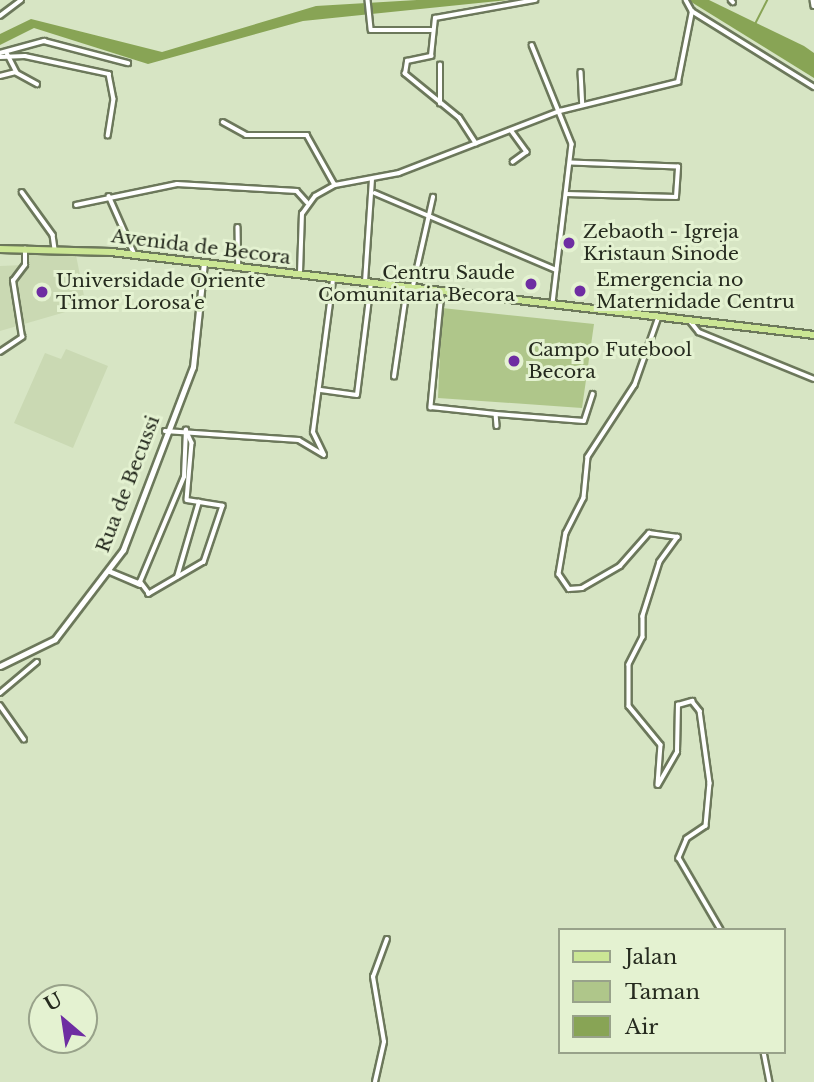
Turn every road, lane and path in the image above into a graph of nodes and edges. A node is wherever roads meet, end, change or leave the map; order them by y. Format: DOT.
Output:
graph roads {
  1 [pos="21,0"];
  2 [pos="536,0"];
  3 [pos="686,0"];
  4 [pos="813,0"];
  5 [pos="367,1"];
  6 [pos="814,5"];
  7 [pos="692,11"];
  8 [pos="0,16"];
  9 [pos="431,30"];
  10 [pos="532,45"];
  11 [pos="7,53"];
  12 [pos="0,55"];
  13 [pos="128,63"];
  14 [pos="440,65"];
  15 [pos="16,72"];
  16 [pos="581,72"];
  17 [pos="0,76"];
  18 [pos="37,84"];
  19 [pos="814,87"];
  20 [pos="440,104"];
  21 [pos="583,104"];
  22 [pos="560,111"];
  23 [pos="223,122"];
  24 [pos="511,130"];
  25 [pos="108,136"];
  26 [pos="476,144"];
  27 [pos="513,162"];
  28 [pos="571,163"];
  29 [pos="372,180"];
  30 [pos="335,185"];
  31 [pos="22,192"];
  32 [pos="375,193"];
  33 [pos="566,194"];
  34 [pos="109,196"];
  35 [pos="433,197"];
  36 [pos="307,202"];
  37 [pos="76,205"];
  38 [pos="430,217"];
  39 [pos="239,227"];
  40 [pos="24,248"];
  41 [pos="0,249"];
  42 [pos="55,249"];
  43 [pos="135,255"];
  44 [pos="204,263"];
  45 [pos="239,268"];
  46 [pos="556,270"];
  47 [pos="300,275"];
  48 [pos="333,280"];
  49 [pos="368,283"];
  50 [pos="410,288"];
  51 [pos="442,292"];
  52 [pos="552,304"];
  53 [pos="659,317"];
  54 [pos="691,322"];
  55 [pos="814,335"];
  56 [pos="0,352"];
  57 [pos="394,377"];
  58 [pos="814,379"];
  59 [pos="321,390"];
  60 [pos="593,394"];
  61 [pos="496,414"];
  62 [pos="497,426"];
  63 [pos="186,430"];
  64 [pos="165,431"];
  65 [pos="199,502"];
  66 [pos="177,578"];
  67 [pos="140,584"];
  68 [pos="37,662"];
  69 [pos="0,666"];
  70 [pos="0,693"];
  71 [pos="0,705"];
  72 [pos="24,739"];
  73 [pos="720,928"];
  74 [pos="387,939"];
  75 [pos="764,1054"];
  76 [pos="375,1082"];
  77 [pos="770,1082"];
  1 -- 8 [label="street"];
  2 -- 9 [label="street"];
  3 -- 7 [label="street"];
  4 -- 6 [label="street"];
  5 -- 9 [label="street"];
  7 -- 19 [label="street"];
  7 -- 21 [label="street"];
  9 -- 20 [label="street"];
  10 -- 22 [label="street"];
  11 -- 12 [label="street"];
  11 -- 13 [label="street"];
  11 -- 15 [label="street"];
  11 -- 25 [label="street"];
  14 -- 20 [label="street"];
  15 -- 17 [label="street"];
  15 -- 18 [label="street"];
  16 -- 21 [label="street"];
  20 -- 26 [label="street"];
  21 -- 22 [label="street"];
  22 -- 24 [label="street"];
  22 -- 28 [label="street"];
  23 -- 30 [label="street"];
  24 -- 26 [label="street"];
  24 -- 27 [label="street"];
  26 -- 29 [label="street"];
  28 -- 33 [label="street"];
  28 -- 33 [label="street"];
  29 -- 30 [label="street"];
  29 -- 32 [label="street"];
  30 -- 36 [label="street"];
  31 -- 42 [label="street"];
  32 -- 38 [label="street"];
  32 -- 49 [label="street"];
  33 -- 46 [label="street"];
  34 -- 36 [label="street"];
  34 -- 37 [label="street"];
  34 -- 43 [label="street"];
  35 -- 38 [label="street"];
  36 -- 47 [label="street"];
  38 -- 46 [label="street"];
  38 -- 50 [label="street"];
  39 -- 45 [label="street"];
  40 -- 41 [label="main road, Avenida de Becora"];
  40 -- 42 [label="main road, Avenida de Becora"];
  40 -- 56 [label="street"];
  42 -- 43 [label="main road, Avenida de Becora"];
  43 -- 44 [label="main road, Avenida de Becora"];
  44 -- 45 [label="main road, Avenida de Becora"];
  44 -- 64 [label="street, Rua de Becussi"];
  45 -- 47 [label="main road, Avenida de Becora"];
  46 -- 52 [label="street"];
  47 -- 48 [label="main road, Avenida de Becora"];
  48 -- 49 [label="main road, Avenida de Becora"];
  48 -- 59 [label="street"];
  49 -- 50 [label="main road, Avenida de Becora"];
  49 -- 59 [label="street"];
  50 -- 51 [label="main road, Avenida de Becora"];
  50 -- 57 [label="street"];
  51 -- 52 [label="main road, Avenida de Becora"];
  51 -- 61 [label="street"];
  52 -- 53 [label="main road, Avenida de Becora"];
  53 -- 54 [label="main road, Avenida de Becora"];
  53 -- 73 [label="street"];
  54 -- 55 [label="main road, Avenida de Becora"];
  54 -- 58 [label="street"];
  59 -- 63 [label="street"];
  60 -- 61 [label="street"];
  61 -- 62 [label="street"];
  63 -- 64 [label="street"];
  63 -- 65 [label="street"];
  63 -- 67 [label="street"];
  64 -- 69 [label="street, Rua de Becussi"];
  65 -- 66 [label="street"];
  65 -- 66 [label="street"];
  66 -- 67 [label="street"];
  67 -- 67 [label="street"];
  68 -- 70 [label="street"];
  71 -- 72 [label="street"];
  74 -- 76 [label="street"];
  75 -- 77 [label="street"];
}
